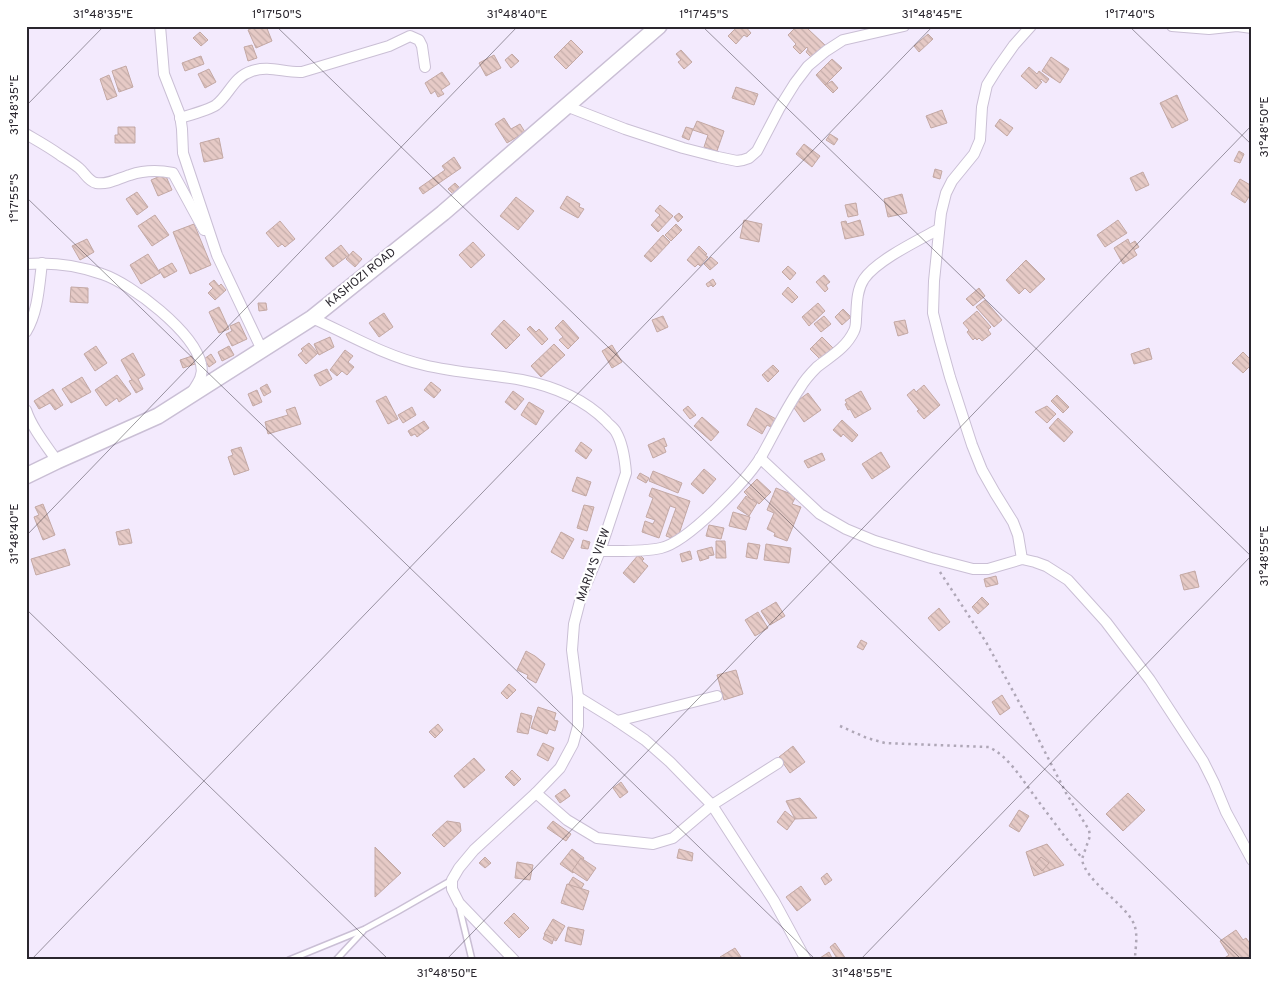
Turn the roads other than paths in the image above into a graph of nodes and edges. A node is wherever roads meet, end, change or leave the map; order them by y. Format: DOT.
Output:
graph roads {
  1 [pos="160,26"];
  2 [pos="659,26"];
  3 [pos="904,26"];
  4 [pos="1031,26"];
  5 [pos="1172,26"];
  6 [pos="1252,28"];
  7 [pos="425,67"];
  8 [pos="566,106"];
  9 [pos="180,118"];
  10 [pos="26,134"];
  11 [pos="939,229"];
  12 [pos="218,255"];
  13 [pos="42,263"];
  14 [pos="26,264"];
  15 [pos="312,318"];
  16 [pos="26,332"];
  17 [pos="262,350"];
  18 [pos="191,395"];
  19 [pos="26,410"];
  20 [pos="760,458"];
  21 [pos="57,461"];
  22 [pos="26,476"];
  23 [pos="600,551"];
  24 [pos="1022,559"];
  25 [pos="718,696"];
  26 [pos="578,697"];
  27 [pos="617,721"];
  28 [pos="778,763"];
  29 [pos="536,793"];
  30 [pos="712,805"];
  31 [pos="1252,860"];
  32 [pos="452,880"];
  33 [pos="459,903"];
  34 [pos="365,929"];
  35 [pos="289,960"];
  36 [pos="336,960"];
  37 [pos="472,960"];
  38 [pos="514,960"];
  39 [pos="806,960"];
  1 -- 9 [label="street"];
  2 -- 8 [label="main road, KASHOZI ROAD"];
  3 -- 8 [label="street"];
  4 -- 11 [label="street"];
  5 -- 6 [label="street"];
  7 -- 9 [label="street"];
  8 -- 15 [label="main road, KASHOZI ROAD"];
  9 -- 12 [label="street"];
  10 -- 12 [label="street"];
  11 -- 20 [label="street"];
  11 -- 24 [label="street"];
  12 -- 17 [label="street"];
  13 -- 14 [label="street"];
  13 -- 16 [label="street"];
  13 -- 18 [label="street"];
  15 -- 17 [label="main road, KASHOZI ROAD"];
  15 -- 23 [label="street, MARIA'S VIEW"];
  17 -- 18 [label="main road, KASHOZI ROAD"];
  18 -- 21 [label="main road, KASHOZI ROAD"];
  19 -- 21 [label="street"];
  20 -- 23 [label="street"];
  20 -- 24 [label="street"];
  21 -- 22 [label="main road, KASHOZI ROAD"];
  23 -- 26 [label="street, MARIA'S VIEW"];
  24 -- 31 [label="street"];
  25 -- 27 [label="street"];
  26 -- 27 [label="street"];
  26 -- 29 [label="street, MARIA'S VIEW"];
  27 -- 30 [label="street"];
  28 -- 30 [label="street"];
  29 -- 30 [label="street"];
  29 -- 32 [label="street, MARIA'S VIEW"];
  30 -- 39 [label="street"];
  32 -- 33 [label="street"];
  32 -- 34 [label="lane"];
  33 -- 37 [label="lane"];
  33 -- 38 [label="street"];
  34 -- 35 [label="lane"];
  34 -- 36 [label="lane"];
}
